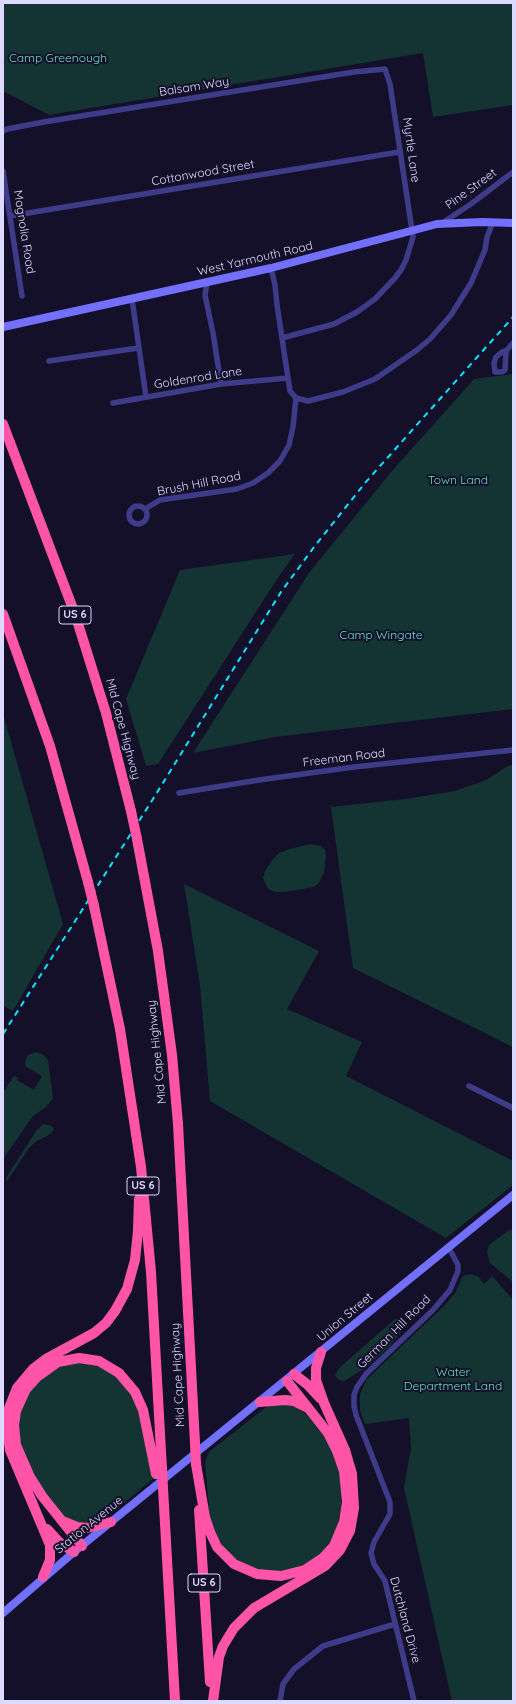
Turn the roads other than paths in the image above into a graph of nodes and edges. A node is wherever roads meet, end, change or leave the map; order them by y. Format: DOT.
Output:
graph roads {
  1 [pos="387,73"];
  2 [pos="3,131"];
  3 [pos="399,152"];
  4 [pos="3,171"];
  5 [pos="513,172"];
  6 [pos="10,216"];
  7 [pos="493,222"];
  8 [pos="442,223"];
  9 [pos="513,223"];
  10 [pos="412,230"];
  11 [pos="271,268"];
  12 [pos="207,283"];
  13 [pos="22,296"];
  14 [pos="132,299"];
  15 [pos="3,327"];
  16 [pos="282,338"];
  17 [pos="513,343"];
  18 [pos="138,348"];
  19 [pos="506,351"];
  20 [pos="49,361"];
  21 [pos="288,378"];
  22 [pos="220,384"];
  23 [pos="146,397"];
  24 [pos="296,398"];
  25 [pos="113,403"];
  26 [pos="3,424"];
  27 [pos="145,509"];
  28 [pos="3,614"];
  29 [pos="513,750"];
  30 [pos="180,793"];
  31 [pos="470,1086"];
  32 [pos="513,1108"];
  33 [pos="141,1167"];
  34 [pos="513,1195"];
  35 [pos="449,1248"];
  36 [pos="321,1352"];
  37 [pos="290,1377"];
  38 [pos="260,1402"];
  39 [pos="324,1403"];
  40 [pos="310,1409"];
  41 [pos="194,1461"];
  42 [pos="159,1472"];
  43 [pos="60,1520"];
  44 [pos="111,1522"];
  45 [pos="41,1523"];
  46 [pos="372,1546"];
  47 [pos="78,1549"];
  48 [pos="43,1577"];
  49 [pos="3,1613"];
  50 [pos="395,1624"];
  51 [pos="175,1701"];
  52 [pos="212,1701"];
  53 [pos="280,1701"];
  54 [pos="414,1701"];
  1 -- 2 [label="street, Balsam Way"];
  1 -- 3 [label="street, Myrtle Lane"];
  3 -- 6 [label="street, Cottonwood Street"];
  3 -- 10 [label="street, Myrtle Lane"];
  4 -- 6 [label="street, Magnolia Road"];
  5 -- 8 [label="street, Pine Street"];
  6 -- 13 [label="street, Magnolia Road"];
  7 -- 8 [label="main road, West Yarmouth Road"];
  7 -- 9 [label="main road, West Yarmouth Road"];
  7 -- 24 [label="street"];
  8 -- 10 [label="main road, West Yarmouth Road"];
  10 -- 11 [label="main road, West Yarmouth Road"];
  10 -- 16 [label="street, Myrtle Lane"];
  11 -- 12 [label="main road, West Yarmouth Road"];
  11 -- 16 [label="street"];
  12 -- 14 [label="main road, West Yarmouth Road"];
  12 -- 22 [label="street"];
  14 -- 15 [label="main road, West Yarmouth Road"];
  14 -- 18 [label="street"];
  16 -- 21 [label="street"];
  17 -- 19 [label="street"];
  18 -- 20 [label="street"];
  18 -- 23 [label="street"];
  21 -- 22 [label="street, Goldenrod Lane"];
  21 -- 24 [label="street"];
  22 -- 23 [label="street, Goldenrod Lane"];
  23 -- 25 [label="street, Goldenrod Lane"];
  24 -- 27 [label="street, Brush Hill Road"];
  26 -- 41 [label="highway, Mid Cape Highway / US 6, bridge"];
  28 -- 33 [label="highway, Mid Cape Highway / US 6, bridge"];
  29 -- 30 [label="street, Freeman Road"];
  31 -- 32 [label="street"];
  33 -- 42 [label="highway, Mid Cape Highway / US 6"];
  33 -- 45 [label="highway"];
  34 -- 35 [label="main road, Union Street"];
  35 -- 36 [label="main road, Union Street"];
  35 -- 46 [label="street, German Hill Road"];
  36 -- 37 [label="main road, Union Street"];
  36 -- 39 [label="highway"];
  37 -- 38 [label="main road, Union Street"];
  37 -- 39 [label="highway"];
  37 -- 40 [label="highway"];
  38 -- 40 [label="highway"];
  38 -- 41 [label="main road, Union Street"];
  39 -- 52 [label="highway"];
  40 -- 41 [label="highway"];
  41 -- 44 [label="main road, Station Avenue"];
  41 -- 52 [label="highway, Mid Cape Highway / US 6"];
  42 -- 43 [label="highway"];
  42 -- 51 [label="highway, Mid Cape Highway / US 6, bridge"];
  43 -- 44 [label="highway"];
  43 -- 47 [label="highway"];
  44 -- 47 [label="main road, Station Avenue"];
  45 -- 47 [label="highway"];
  45 -- 48 [label="highway"];
  46 -- 50 [label="street, Dutchland Drive"];
  47 -- 48 [label="main road, Station Avenue"];
  48 -- 49 [label="main road, Station Avenue"];
  50 -- 53 [label="street"];
  50 -- 54 [label="street, Dutchland Drive"];
}
